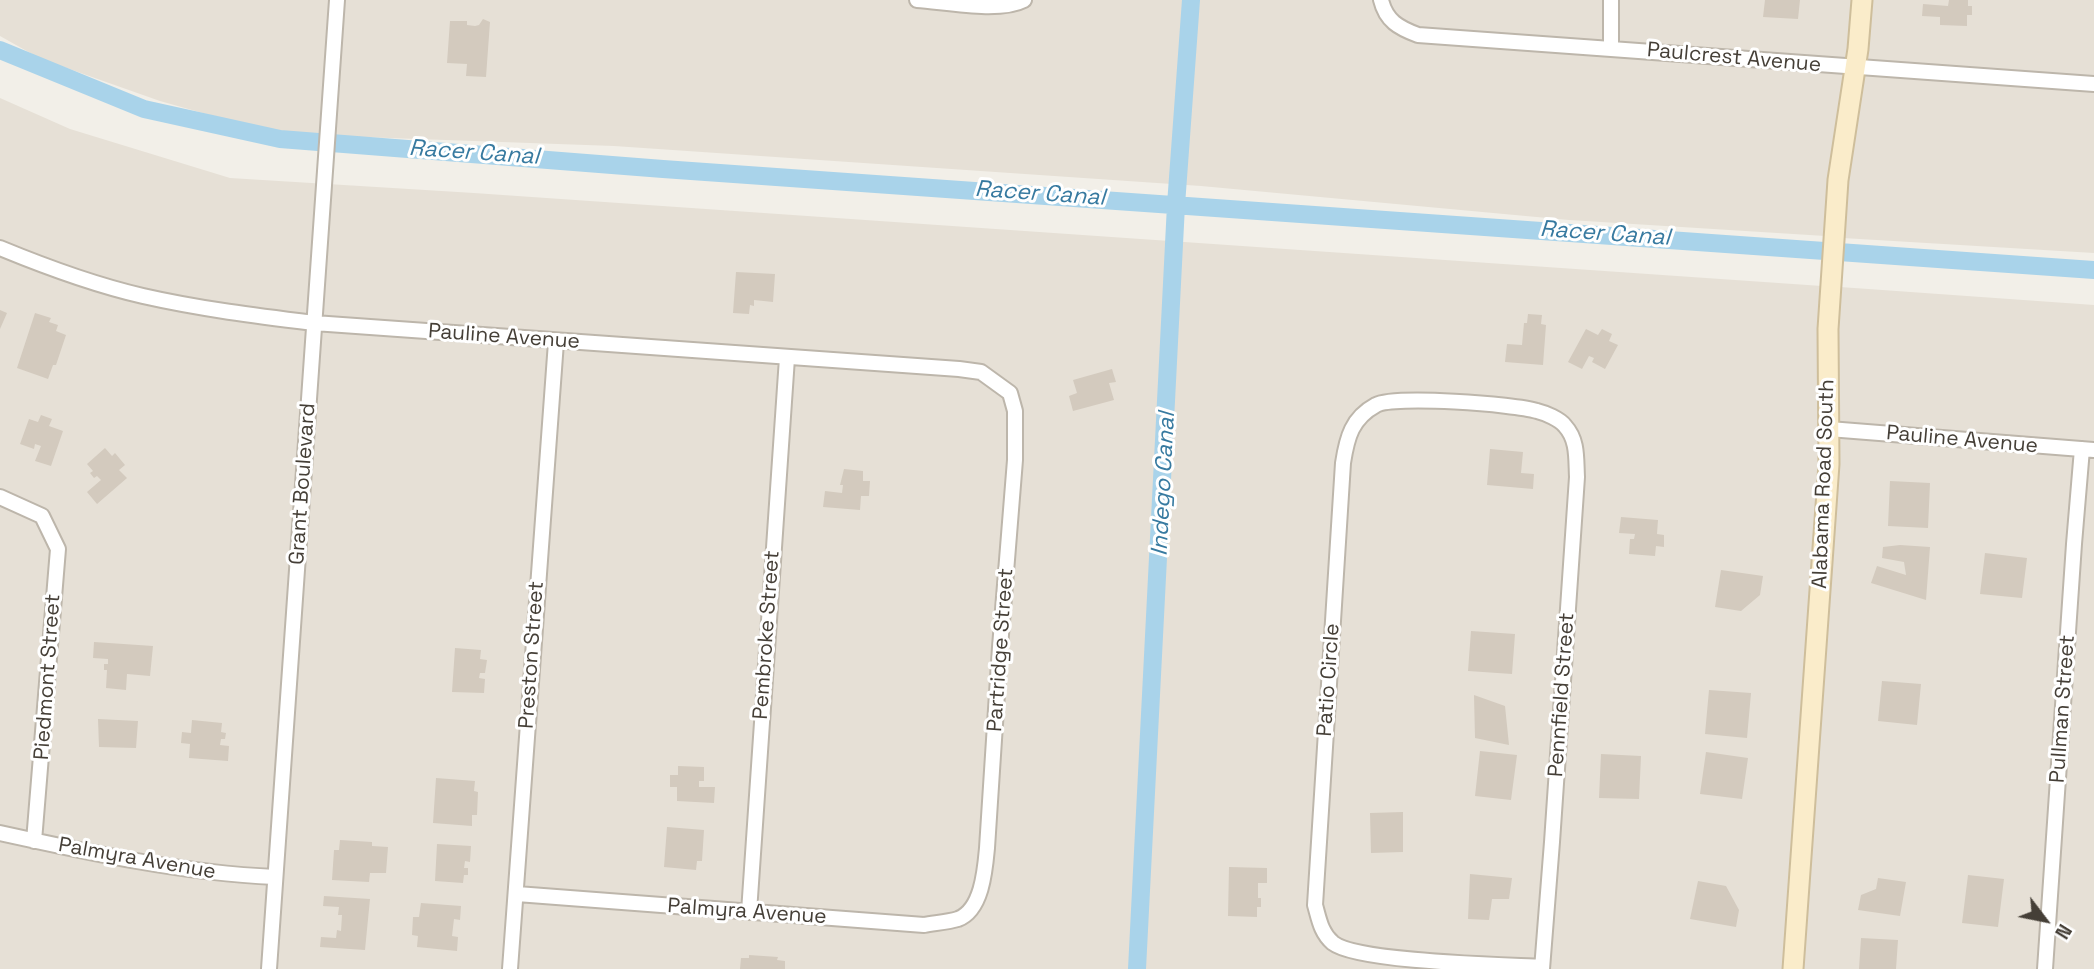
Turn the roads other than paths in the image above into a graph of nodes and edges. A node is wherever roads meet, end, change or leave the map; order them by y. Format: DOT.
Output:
graph roads {
  1 [pos="337,0"];
  2 [pos="917,0"];
  3 [pos="1024,0"];
  4 [pos="1611,0"];
  5 [pos="1863,0"];
  6 [pos="1382,6"];
  7 [pos="1611,48"];
  8 [pos="1855,68"];
  9 [pos="2094,84"];
  10 [pos="0,248"];
  11 [pos="314,323"];
  12 [pos="556,342"];
  13 [pos="787,358"];
  14 [pos="1010,393"];
  15 [pos="1564,424"];
  16 [pos="1829,429"];
  17 [pos="2088,450"];
  18 [pos="0,497"];
  19 [pos="0,833"];
  20 [pos="34,841"];
  21 [pos="275,877"];
  22 [pos="517,894"];
  23 [pos="974,906"];
  24 [pos="749,912"];
  25 [pos="1542,968"];
  26 [pos="269,969"];
  27 [pos="510,969"];
  28 [pos="1793,969"];
  29 [pos="2045,969"];
  1 -- 11 [label="street, Grant Boulevard"];
  2 -- 3 [label="street"];
  4 -- 7 [label="street"];
  5 -- 8 [label="street, Alabama Road South"];
  6 -- 7 [label="street, Paulcrest Avenue"];
  7 -- 8 [label="street, Paulcrest Avenue"];
  8 -- 9 [label="street, Paulcrest Avenue"];
  8 -- 16 [label="street, Alabama Road South"];
  10 -- 11 [label="street, Pauline Avenue"];
  11 -- 12 [label="street, Pauline Avenue"];
  11 -- 21 [label="street, Grant Boulevard"];
  12 -- 13 [label="street, Pauline Avenue"];
  12 -- 22 [label="street, Preston Street"];
  13 -- 14 [label="street, Pauline Avenue"];
  13 -- 24 [label="street, Pembroke Street"];
  14 -- 23 [label="street, Partridge Street"];
  15 -- 25 [label="street, Pennfield Street"];
  15 -- 25 [label="street, Patio Circle"];
  16 -- 17 [label="street, Pauline Avenue"];
  16 -- 28 [label="street, Alabama Road South"];
  17 -- 29 [label="street, Pullman Street"];
  18 -- 20 [label="street, Piedmont Street"];
  19 -- 20 [label="street, Palmyra Avenue"];
  20 -- 21 [label="street, Palmyra Avenue"];
  21 -- 26 [label="street, Grant Boulevard"];
  22 -- 24 [label="street, Palmyra Avenue"];
  22 -- 27 [label="street, Preston Street"];
  23 -- 24 [label="street, Palmyra Avenue"];
}
